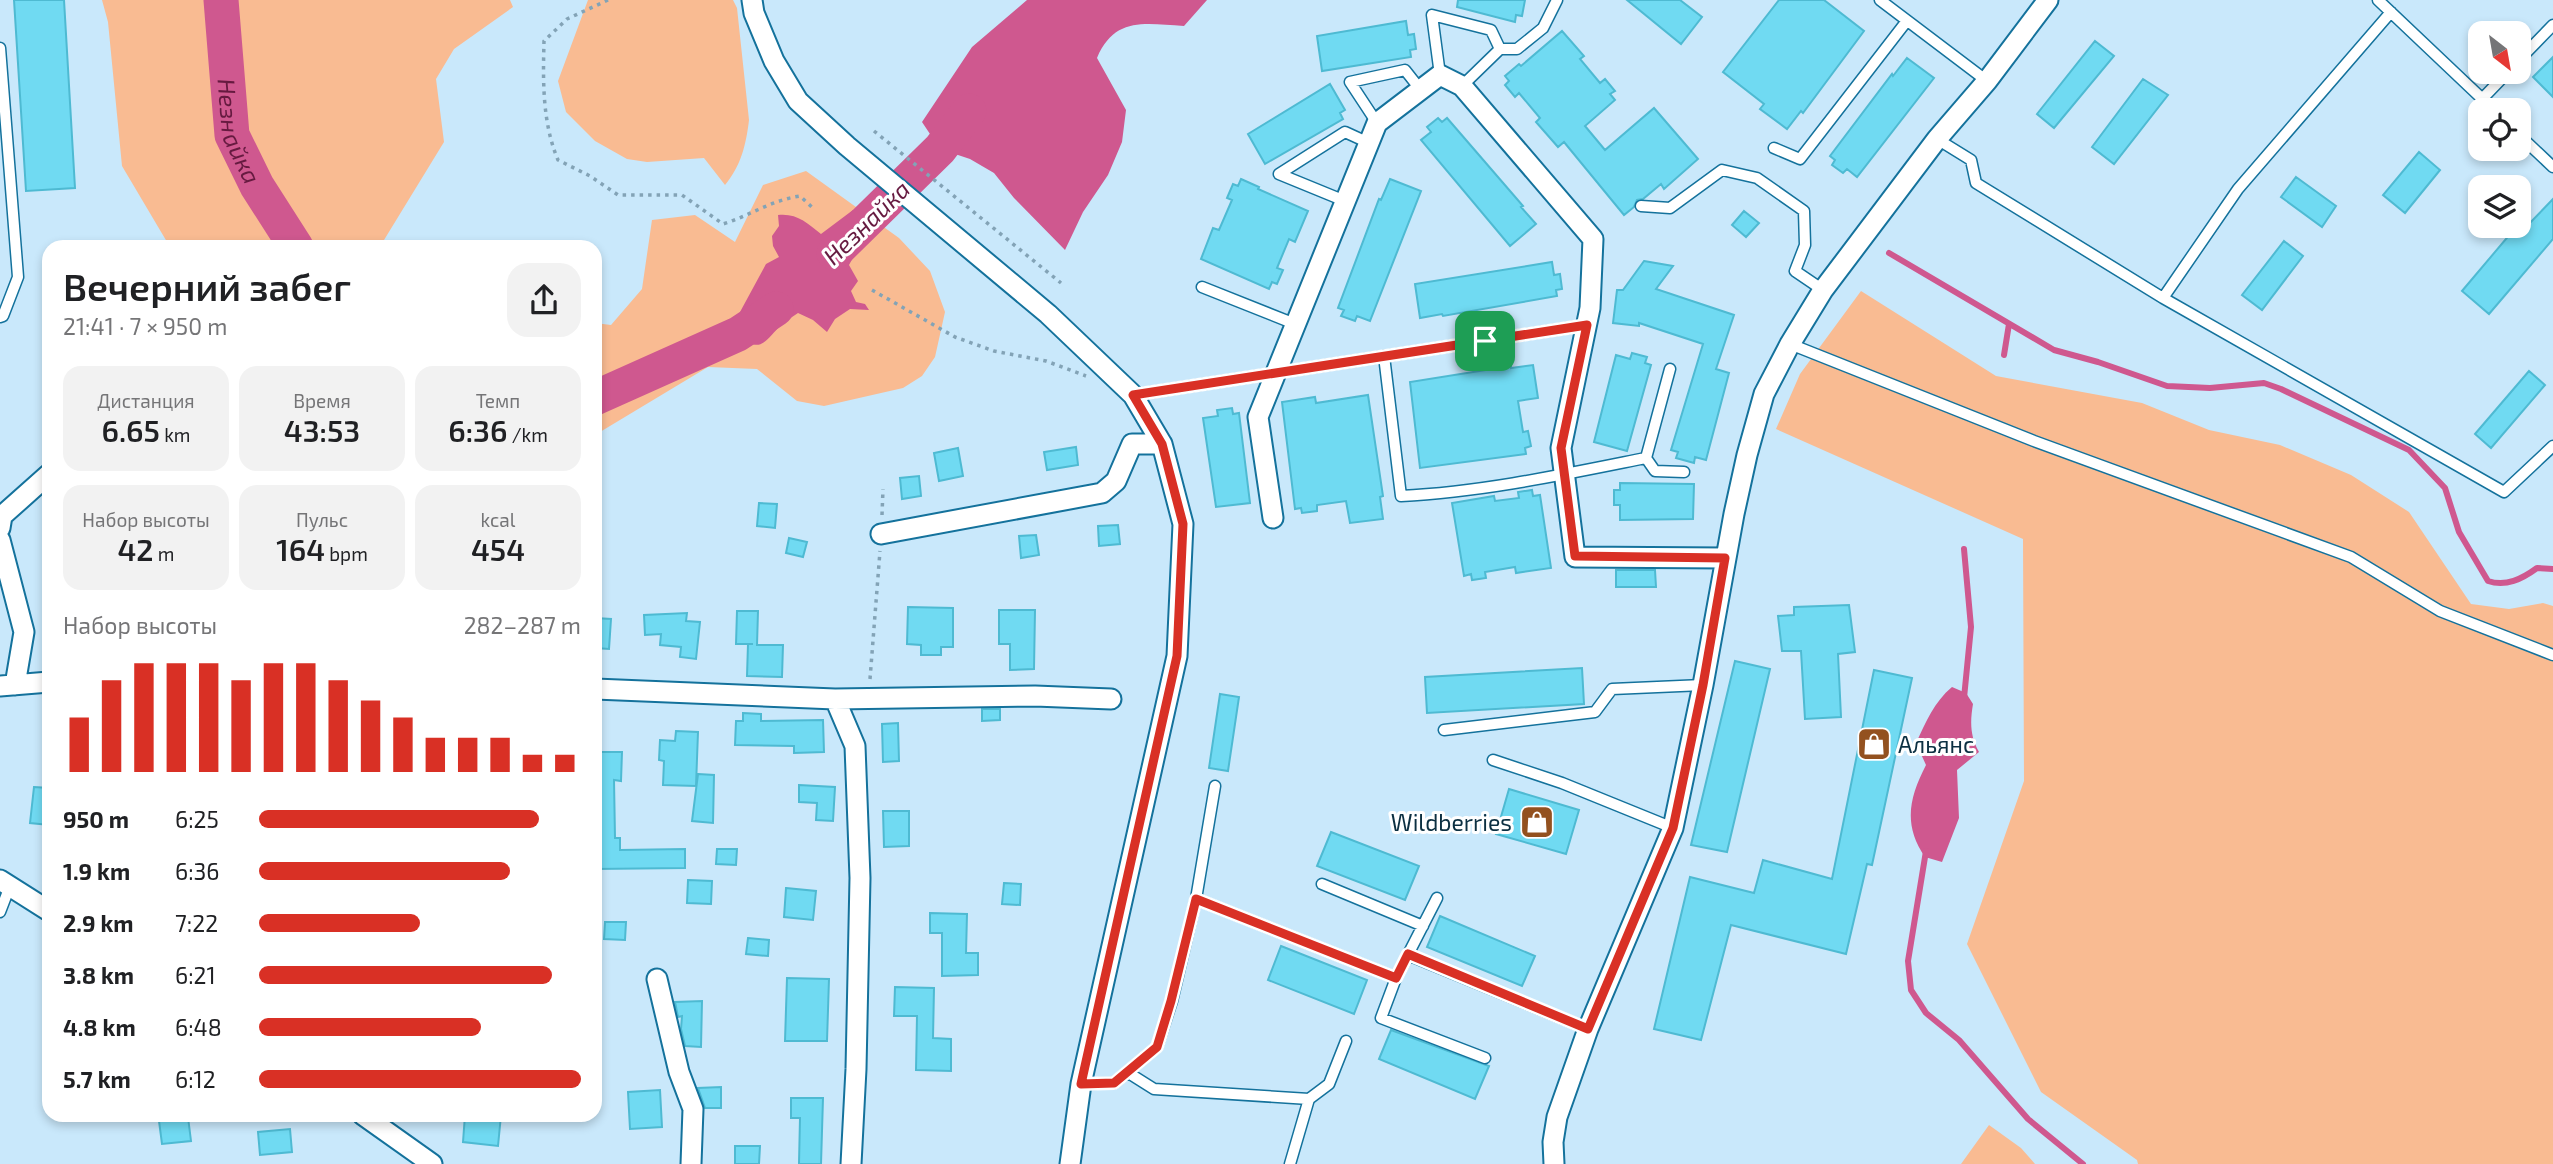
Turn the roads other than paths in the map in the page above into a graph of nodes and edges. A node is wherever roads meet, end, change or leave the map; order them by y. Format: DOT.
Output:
graph roads {
  1 [pos="752,0"];
  2 [pos="1557,0"];
  3 [pos="1880,0"];
  4 [pos="2048,0"];
  5 [pos="2378,0"];
  6 [pos="2391,12"];
  7 [pos="1906,22"];
  8 [pos="2553,25"];
  9 [pos="0,48"];
  10 [pos="2531,48"];
  11 [pos="1500,50"];
  12 [pos="1440,75"];
  13 [pos="1987,82"];
  14 [pos="2496,84"];
  15 [pos="1462,86"];
  16 [pos="1420,89"];
  17 [pos="2481,98"];
  18 [pos="2483,98"];
  19 [pos="1377,123"];
  20 [pos="1937,139"];
  21 [pos="1369,143"];
  22 [pos="2531,146"];
  23 [pos="1774,148"];
  24 [pos="2553,167"];
  25 [pos="1345,201"];
  26 [pos="1640,206"];
  27 [pos="1202,287"];
  28 [pos="1823,290"];
  29 [pos="2163,298"];
  30 [pos="0,317"];
  31 [pos="1295,324"];
  32 [pos="1587,325"];
  33 [pos="1790,344"];
  34 [pos="1384,356"];
  35 [pos="1670,369"];
  36 [pos="1277,373"];
  37 [pos="1133,395"];
  38 [pos="1162,444"];
  39 [pos="2553,446"];
  40 [pos="1646,458"];
  41 [pos="1684,472"];
  42 [pos="1565,474"];
  43 [pos="42,480"];
  44 [pos="1273,518"];
  45 [pos="0,528"];
  46 [pos="881,534"];
  47 [pos="0,540"];
  48 [pos="1725,558"];
  49 [pos="2553,655"];
  50 [pos="42,683"];
  51 [pos="1703,685"];
  52 [pos="8,686"];
  53 [pos="602,690"];
  54 [pos="835,699"];
  55 [pos="1111,699"];
  56 [pos="1444,730"];
  57 [pos="1493,760"];
  58 [pos="1215,786"];
  59 [pos="1673,828"];
  60 [pos="5,883"];
  61 [pos="1322,884"];
  62 [pos="1437,898"];
  63 [pos="1196,899"];
  64 [pos="42,907"];
  65 [pos="0,912"];
  66 [pos="1423,926"];
  67 [pos="1408,954"];
  68 [pos="1396,978"];
  69 [pos="657,979"];
  70 [pos="1588,1029"];
  71 [pos="1346,1041"];
  72 [pos="1485,1058"];
  73 [pos="1127,1072"];
  74 [pos="1081,1084"];
  75 [pos="1309,1099"];
  76 [pos="373,1122"];
  77 [pos="432,1164"];
  78 [pos="691,1164"];
  79 [pos="851,1164"];
  80 [pos="1070,1164"];
  81 [pos="1290,1164"];
  82 [pos="1554,1164"];
  1 -- 37 [label="street"];
  2 -- 11 [label="lane"];
  3 -- 7 [label="lane"];
  4 -- 13 [label="street"];
  5 -- 6 [label="lane"];
  6 -- 17 [label="lane"];
  6 -- 29 [label="lane"];
  7 -- 13 [label="lane"];
  7 -- 23 [label="lane"];
  8 -- 10 [label="lane"];
  9 -- 30 [label="lane"];
  11 -- 12 [label="lane"];
  11 -- 15 [label="lane"];
  12 -- 15 [label="street"];
  12 -- 16 [label="street"];
  13 -- 20 [label="street"];
  14 -- 18 [label="lane"];
  15 -- 32 [label="street"];
  16 -- 19 [label="street"];
  16 -- 19 [label="lane"];
  19 -- 21 [label="street"];
  20 -- 28 [label="street"];
  20 -- 29 [label="lane"];
  21 -- 25 [label="street"];
  21 -- 25 [label="lane"];
  22 -- 24 [label="lane"];
  25 -- 31 [label="street"];
  26 -- 28 [label="lane"];
  27 -- 31 [label="lane"];
  28 -- 33 [label="street"];
  29 -- 39 [label="lane"];
  31 -- 36 [label="street"];
  32 -- 34 [label="lane"];
  32 -- 42 [label="street"];
  33 -- 48 [label="street"];
  33 -- 49 [label="lane"];
  34 -- 36 [label="lane"];
  34 -- 42 [label="lane"];
  35 -- 40 [label="lane"];
  36 -- 37 [label="lane"];
  36 -- 44 [label="street"];
  37 -- 38 [label="street"];
  38 -- 46 [label="street"];
  38 -- 74 [label="street"];
  40 -- 41 [label="lane"];
  40 -- 42 [label="lane"];
  42 -- 48 [label="street"];
  43 -- 45 [label="street"];
  47 -- 52 [label="street"];
  48 -- 51 [label="street"];
  50 -- 52 [label="street"];
  51 -- 56 [label="lane"];
  51 -- 59 [label="street"];
  53 -- 54 [label="street"];
  54 -- 55 [label="street"];
  54 -- 79 [label="street"];
  57 -- 59 [label="lane"];
  58 -- 63 [label="lane"];
  59 -- 70 [label="street"];
  60 -- 64 [label="street"];
  60 -- 65 [label="lane"];
  61 -- 66 [label="lane"];
  62 -- 66 [label="lane"];
  63 -- 68 [label="lane"];
  63 -- 73 [label="lane"];
  66 -- 67 [label="lane"];
  67 -- 68 [label="lane"];
  67 -- 70 [label="lane"];
  68 -- 72 [label="lane"];
  69 -- 78 [label="street"];
  70 -- 82 [label="street"];
  71 -- 75 [label="lane"];
  73 -- 74 [label="lane"];
  73 -- 75 [label="lane"];
  74 -- 80 [label="street"];
  75 -- 81 [label="lane"];
  76 -- 77 [label="street"];
}
